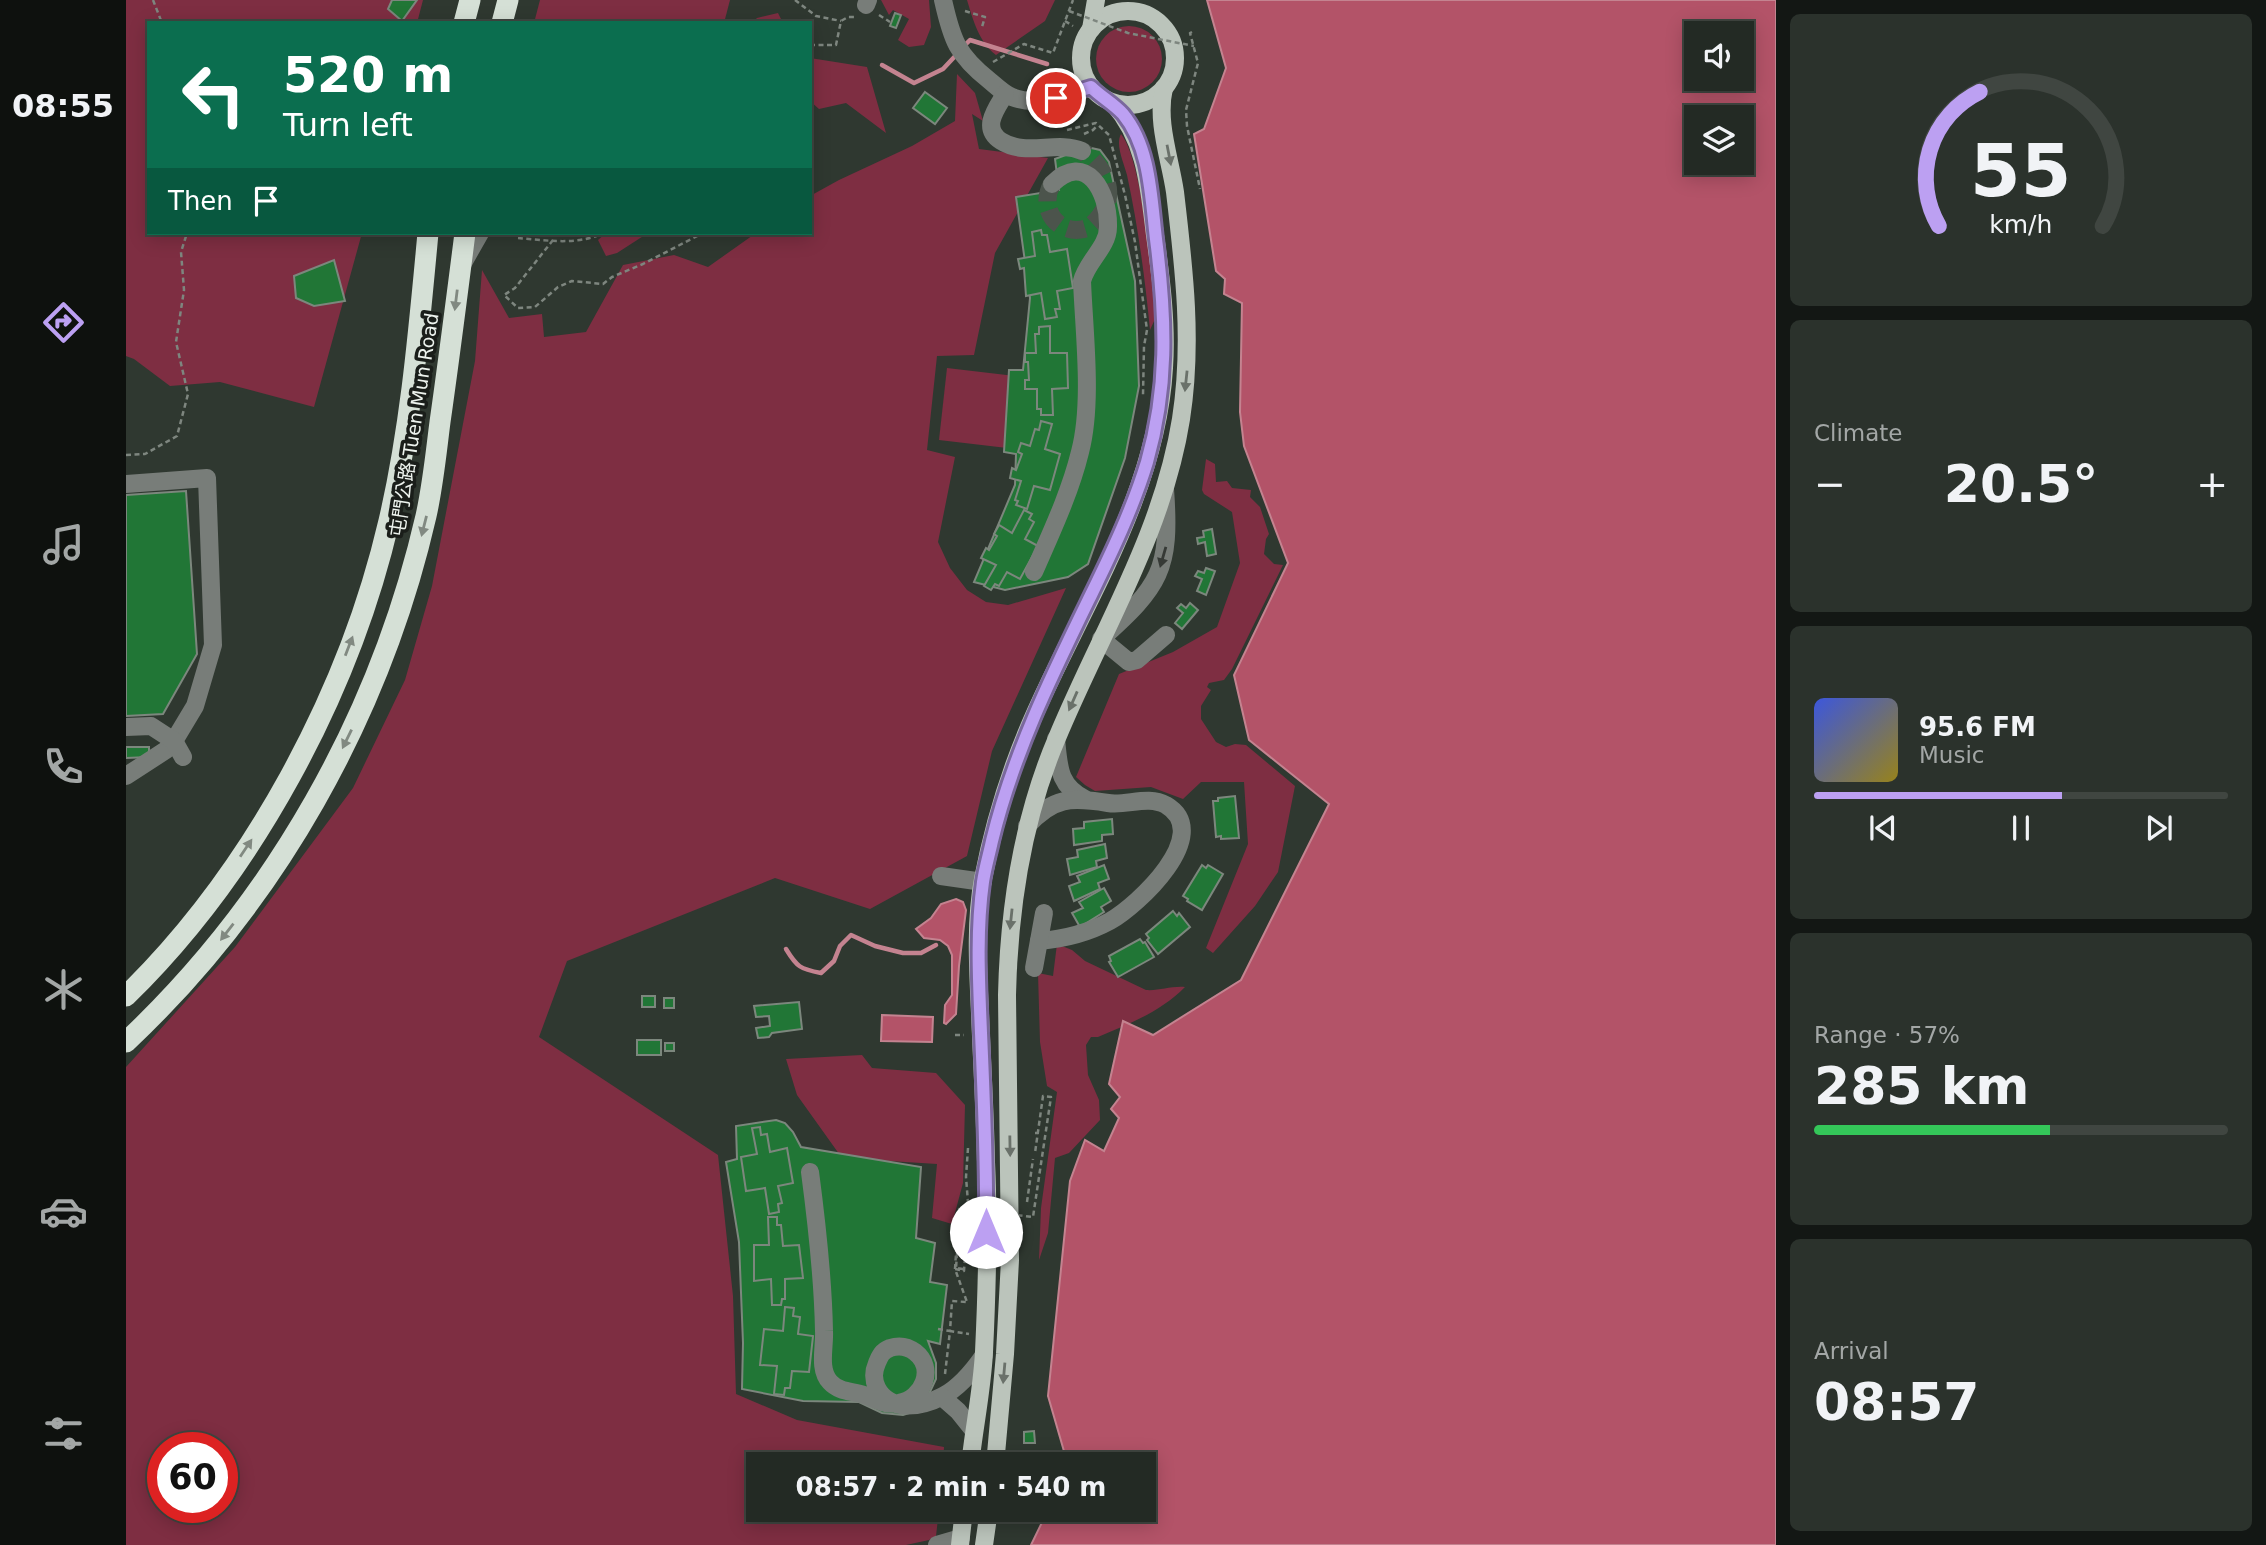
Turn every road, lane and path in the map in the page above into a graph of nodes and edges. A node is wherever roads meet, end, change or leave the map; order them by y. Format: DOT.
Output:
graph roads {
  1 [pos="153,0"];
  2 [pos="470,0"];
  3 [pos="508,0"];
  4 [pos="794,0"];
  5 [pos="943,0"];
  6 [pos="1073,0"];
  7 [pos="1096,0"];
  8 [pos="1144,0"];
  9 [pos="867,3"];
  10 [pos="965,11"];
  11 [pos="1069,11"];
  12 [pos="1154,18"];
  13 [pos="841,20"];
  14 [pos="161,21"];
  15 [pos="465,21"];
  16 [pos="503,21"];
  17 [pos="1065,21"];
  18 [pos="1078,26"];
  19 [pos="982,27"];
  20 [pos="1191,33"];
  21 [pos="812,45"];
  22 [pos="1194,46"];
  23 [pos="993,62"];
  24 [pos="1091,87"];
  25 [pos="1164,88"];
  26 [pos="1005,94"];
  27 [pos="1113,103"];
  28 [pos="1082,150"];
  29 [pos="1052,184"];
  30 [pos="1200,189"];
  31 [pos="186,235"];
  32 [pos="428,235"];
  33 [pos="465,235"];
  34 [pos="479,235"];
  35 [pos="598,235"];
  36 [pos="699,235"];
  37 [pos="518,238"];
  38 [pos="553,240"];
  39 [pos="460,269"];
  40 [pos="126,455"];
  41 [pos="126,484"];
  42 [pos="1034,572"];
  43 [pos="1166,635"];
  44 [pos="1101,639"];
  45 [pos="126,727"];
  46 [pos="1056,739"];
  47 [pos="174,741"];
  48 [pos="183,757"];
  49 [pos="126,776"];
  50 [pos="1085,799"];
  51 [pos="1027,826"];
  52 [pos="941,876"];
  53 [pos="983,882"];
  54 [pos="1044,914"];
  55 [pos="1039,941"];
  56 [pos="1034,968"];
  57 [pos="126,996"];
  58 [pos="955,1035"];
  59 [pos="967,1035"];
  60 [pos="126,1042"];
  61 [pos="1035,1153"];
  62 [pos="1033,1159"];
  63 [pos="810,1172"];
  64 [pos="1027,1205"];
  65 [pos="955,1269"];
  66 [pos="963,1269"];
  67 [pos="939,1329"];
  68 [pos="950,1331"];
  69 [pos="969,1334"];
  70 [pos="984,1355"];
  71 [pos="952,1377"];
  72 [pos="942,1397"];
  73 [pos="974,1431"];
  74 [pos="972,1452"];
  75 [pos="996,1452"];
  76 [pos="962,1522"];
  77 [pos="987,1522"];
  78 [pos="960,1542"];
  79 [pos="937,1545"];
  80 [pos="984,1545"];
  1 -- 14 [label="path"];
  2 -- 15 [label="highway"];
  3 -- 16 [label="highway"];
  4 -- 13 [label="path"];
  5 -- 26 [label="street"];
  6 -- 11 [label="path"];
  7 -- 18 [label="main road"];
  8 -- 12 [label="main road"];
  9 -- 13 [label="path"];
  10 -- 19 [label="path"];
  11 -- 17 [label="path"];
  11 -- 22 [label="path, bridge"];
  12 -- 18 [label="main road"];
  12 -- 25 [label="main road"];
  13 -- 21 [label="path"];
  17 -- 18 [label="path"];
  17 -- 23 [label="path"];
  18 -- 24 [label="main road"];
  20 -- 22 [label="path, bridge"];
  22 -- 30 [label="path"];
  24 -- 26 [label="street"];
  24 -- 27 [label="main road"];
  25 -- 27 [label="main road"];
  25 -- 44 [label="main road, one-way"];
  26 -- 28 [label="street"];
  27 -- 53 [label="main road"];
  29 -- 42 [label="street"];
  31 -- 40 [label="path"];
  57 -- 32 [label="highway, 屯門公路 Tuen Mun Road, one-way"];
  33 -- 39 [label="highway, 屯門公路 Tuen Mun Road"];
  34 -- 39 [label="street"];
  35 -- 38 [label="path"];
  36 -- 38 [label="path"];
  37 -- 38 [label="path"];
  39 -- 60 [label="highway, 屯門公路 Tuen Mun Road, one-way"];
  41 -- 47 [label="street"];
  43 -- 44 [label="street"];
  44 -- 46 [label="main road, one-way"];
  45 -- 47 [label="street"];
  46 -- 50 [label="street"];
  46 -- 51 [label="main road"];
  47 -- 48 [label="street"];
  47 -- 49 [label="street"];
  50 -- 51 [label="street"];
  50 -- 55 [label="street"];
  51 -- 75 [label="main road, one-way"];
  52 -- 53 [label="street"];
  53 -- 70 [label="main road"];
  54 -- 55 [label="street"];
  55 -- 56 [label="street"];
  58 -- 59 [label="path"];
  61 -- 65 [label="path, bridge"];
  62 -- 64 [label="path"];
  63 -- 72 [label="street"];
  65 -- 66 [label="path, bridge"];
  65 -- 68 [label="path"];
  67 -- 68 [label="path"];
  68 -- 69 [label="path"];
  68 -- 71 [label="path"];
  70 -- 72 [label="street"];
  70 -- 73 [label="main road"];
  72 -- 73 [label="street"];
  73 -- 74 [label="main road"];
  76 -- 78 [label="main road"];
  77 -- 80 [label="main road"];
  78 -- 79 [label="street"];
}
